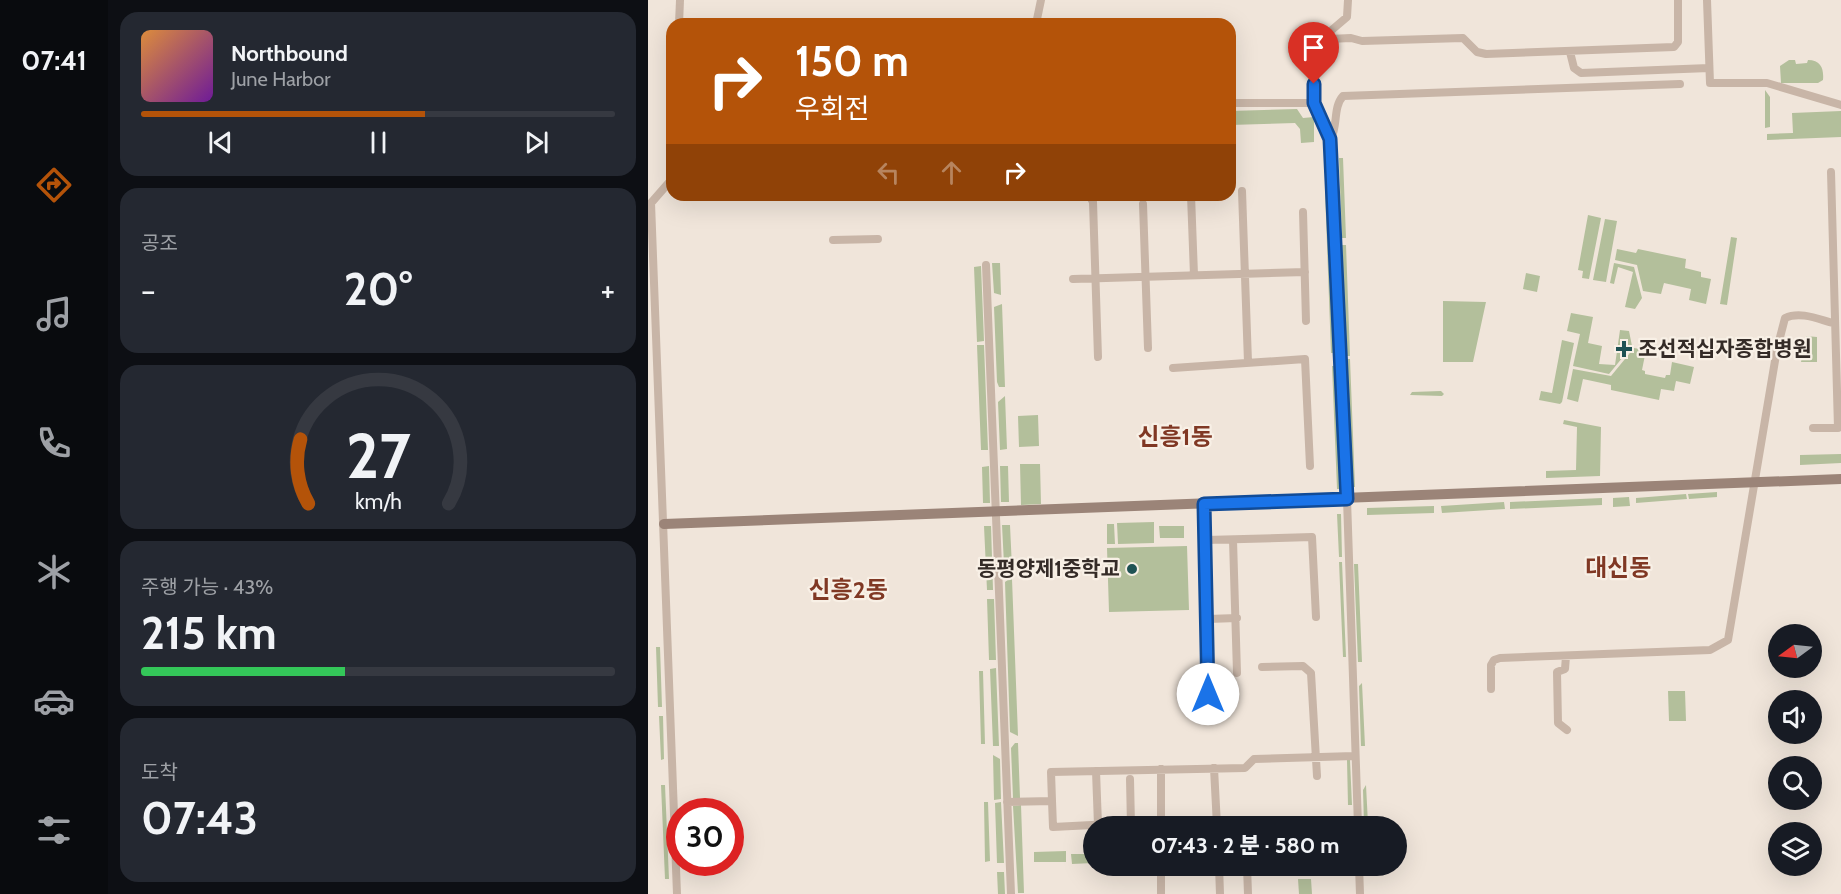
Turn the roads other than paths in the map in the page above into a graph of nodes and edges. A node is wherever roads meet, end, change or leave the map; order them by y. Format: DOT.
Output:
graph roads {
  1 [pos="680,0"];
  2 [pos="1041,0"];
  3 [pos="1348,0"];
  4 [pos="1678,0"];
  5 [pos="1707,0"];
  6 [pos="679,18"];
  7 [pos="1037,18"];
  8 [pos="1324,35"];
  9 [pos="1570,52"];
  10 [pos="1710,68"];
  11 [pos="1680,84"];
  12 [pos="1314,103"];
  13 [pos="1236,104"];
  14 [pos="1841,105"];
  15 [pos="1330,139"];
  16 [pos="1831,171"];
  17 [pos="666,186"];
  18 [pos="1242,191"];
  19 [pos="1092,201"];
  20 [pos="1191,201"];
  21 [pos="1143,204"];
  22 [pos="1303,212"];
  23 [pos="878,239"];
  24 [pos="833,240"];
  25 [pos="986,265"];
  26 [pos="1305,272"];
  27 [pos="1244,273"];
  28 [pos="1194,274"];
  29 [pos="1146,277"];
  30 [pos="1073,279"];
  31 [pos="1096,279"];
  32 [pos="1306,321"];
  33 [pos="1833,323"];
  34 [pos="1148,348"];
  35 [pos="1098,357"];
  36 [pos="1248,362"];
  37 [pos="1173,368"];
  38 [pos="1813,428"];
  39 [pos="1310,466"];
  40 [pos="1841,479"];
  41 [pos="1754,483"];
  42 [pos="1347,499"];
  43 [pos="1204,504"];
  44 [pos="996,512"];
  45 [pos="664,524"];
  46 [pos="1206,540"];
  47 [pos="1233,540"];
  48 [pos="1316,617"];
  49 [pos="1237,618"];
  50 [pos="1208,619"];
  51 [pos="1566,656"];
  52 [pos="1262,667"];
  53 [pos="1237,673"];
  54 [pos="1491,689"];
  55 [pos="1208,694"];
  56 [pos="1567,730"];
  57 [pos="1354,756"];
  58 [pos="1316,757"];
  59 [pos="1214,768"];
  60 [pos="1161,769"];
  61 [pos="1096,771"];
  62 [pos="1317,776"];
  63 [pos="1130,779"];
  64 [pos="1052,801"];
  65 [pos="1007,802"];
  66 [pos="1098,816"];
  67 [pos="1131,816"];
  68 [pos="1161,816"];
  69 [pos="1216,816"];
  70 [pos="1357,816"];
  71 [pos="1083,826"];
  72 [pos="1161,876"];
  73 [pos="1219,876"];
  74 [pos="1247,876"];
  75 [pos="1359,876"];
  76 [pos="677,894"];
  77 [pos="1011,894"];
  78 [pos="1161,894"];
  79 [pos="1220,894"];
  80 [pos="1248,894"];
  81 [pos="1360,894"];
  1 -- 6 [label="street"];
  2 -- 7 [label="street"];
  3 -- 8 [label="street"];
  4 -- 9 [label="street"];
  5 -- 10 [label="street"];
  8 -- 9 [label="street"];
  8 -- 12 [label="street"];
  9 -- 10 [label="street"];
  10 -- 14 [label="street"];
  11 -- 15 [label="street"];
  12 -- 13 [label="street"];
  12 -- 15 [label="street"];
  15 -- 42 [label="street"];
  16 -- 33 [label="street"];
  17 -- 45 [label="street"];
  18 -- 27 [label="street"];
  19 -- 31 [label="street"];
  20 -- 28 [label="street"];
  21 -- 29 [label="street"];
  22 -- 26 [label="street"];
  23 -- 24 [label="street"];
  25 -- 44 [label="street"];
  26 -- 27 [label="street"];
  26 -- 32 [label="street"];
  27 -- 28 [label="street"];
  27 -- 36 [label="street"];
  28 -- 29 [label="street"];
  29 -- 31 [label="street"];
  29 -- 34 [label="street"];
  30 -- 31 [label="street"];
  31 -- 35 [label="street"];
  33 -- 38 [label="street"];
  33 -- 41 [label="street"];
  36 -- 37 [label="street"];
  36 -- 39 [label="street"];
  40 -- 41 [label="street"];
  41 -- 42 [label="street"];
  41 -- 51 [label="street"];
  42 -- 43 [label="street"];
  42 -- 57 [label="street"];
  43 -- 44 [label="street"];
  43 -- 46 [label="street"];
  44 -- 45 [label="street"];
  44 -- 65 [label="street"];
  45 -- 76 [label="street"];
  46 -- 47 [label="street"];
  46 -- 50 [label="street"];
  47 -- 48 [label="street"];
  47 -- 49 [label="street"];
  49 -- 50 [label="street"];
  49 -- 53 [label="street"];
  50 -- 55 [label="street"];
  51 -- 54 [label="street"];
  51 -- 56 [label="street"];
  52 -- 58 [label="street"];
  57 -- 58 [label="street"];
  57 -- 70 [label="street"];
  58 -- 59 [label="street"];
  58 -- 62 [label="street"];
  59 -- 60 [label="street"];
  59 -- 69 [label="street"];
  60 -- 61 [label="street"];
  60 -- 68 [label="street"];
  61 -- 64 [label="street"];
  61 -- 66 [label="street"];
  63 -- 67 [label="street"];
  64 -- 65 [label="street"];
  64 -- 71 [label="street"];
  65 -- 77 [label="street"];
  72 -- 78 [label="street"];
  73 -- 79 [label="street"];
  74 -- 80 [label="street"];
  75 -- 81 [label="street"];
}
